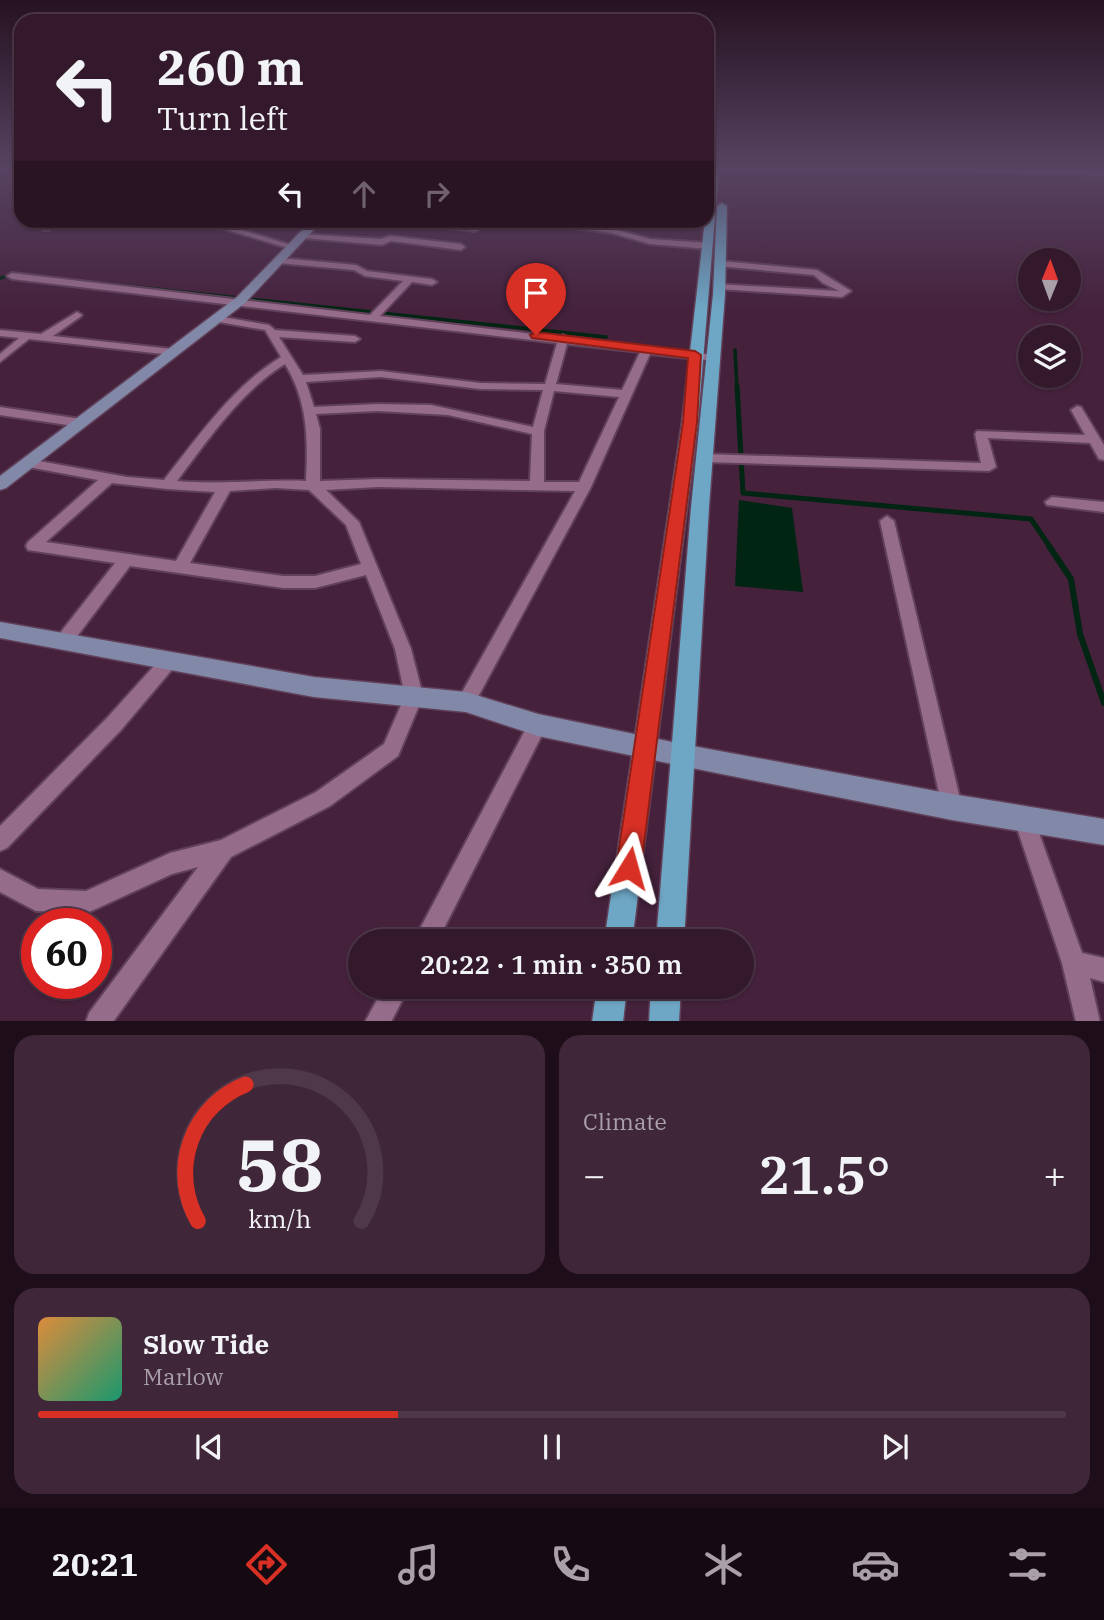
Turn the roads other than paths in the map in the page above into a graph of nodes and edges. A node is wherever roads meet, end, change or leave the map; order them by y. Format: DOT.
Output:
graph roads {
  1 [pos="723,216"];
  2 [pos="226,228"];
  3 [pos="310,228"];
  4 [pos="397,228"];
  5 [pos="466,228"];
  6 [pos="591,228"];
  7 [pos="709,228"];
  8 [pos="475,229"];
  9 [pos="303,236"];
  10 [pos="390,238"];
  11 [pos="709,246"];
  12 [pos="294,247"];
  13 [pos="460,247"];
  14 [pos="281,261"];
  15 [pos="720,264"];
  16 [pos="12,276"];
  17 [pos="410,279"];
  18 [pos="432,282"];
  19 [pos="720,286"];
  20 [pos="243,298"];
  21 [pos="77,315"];
  22 [pos="373,317"];
  23 [pos="217,319"];
  24 [pos="273,332"];
  25 [pos="0,333"];
  26 [pos="25,338"];
  27 [pos="563,338"];
  28 [pos="41,339"];
  29 [pos="355,339"];
  30 [pos="647,349"];
  31 [pos="172,352"];
  32 [pos="695,355"];
  33 [pos="287,358"];
  34 [pos="715,358"];
  35 [pos="0,359"];
  36 [pos="300,379"];
  37 [pos="548,387"];
  38 [pos="627,394"];
  39 [pos="1077,410"];
  40 [pos="0,411"];
  41 [pos="308,411"];
  42 [pos="80,423"];
  43 [pos="538,431"];
  44 [pos="1094,439"];
  45 [pos="1104,456"];
  46 [pos="705,458"];
  47 [pos="28,463"];
  48 [pos="109,478"];
  49 [pos="0,484"];
  50 [pos="537,484"];
  51 [pos="167,485"];
  52 [pos="313,486"];
  53 [pos="225,487"];
  54 [pos="584,487"];
  55 [pos="1052,502"];
  56 [pos="1104,507"];
  57 [pos="887,521"];
  58 [pos="127,559"];
  59 [pos="180,567"];
  60 [pos="370,568"];
  61 [pos="0,630"];
  62 [pos="63,642"];
  63 [pos="169,661"];
  64 [pos="414,696"];
  65 [pos="466,702"];
  66 [pos="538,725"];
  67 [pos="646,746"];
  68 [pos="682,755"];
  69 [pos="952,807"];
  70 [pos="1024,819"];
  71 [pos="1104,832"];
  72 [pos="0,841"];
  73 [pos="224,850"];
  74 [pos="0,880"];
  75 [pos="431,929"];
  76 [pos="620,929"];
  77 [pos="671,929"];
  78 [pos="1074,963"];
  79 [pos="1104,970"];
  80 [pos="390,999"];
  81 [pos="610,999"];
  82 [pos="666,999"];
  83 [pos="98,1021"];
  84 [pos="377,1021"];
  85 [pos="607,1021"];
  86 [pos="664,1021"];
  87 [pos="1088,1021"];
  1 -- 15 [label="main road"];
  2 -- 12 [label="street"];
  3 -- 9 [label="street"];
  4 -- 10 [label="street"];
  5 -- 8 [label="street"];
  6 -- 11 [label="street"];
  7 -- 11 [label="main road"];
  9 -- 10 [label="street"];
  9 -- 12 [label="street"];
  10 -- 13 [label="street"];
  11 -- 32 [label="main road"];
  12 -- 14 [label="street"];
  14 -- 17 [label="street"];
  14 -- 20 [label="street"];
  15 -- 19 [label="main road"];
  15 -- 19 [label="street"];
  16 -- 20 [label="street"];
  17 -- 18 [label="street"];
  17 -- 22 [label="street"];
  19 -- 34 [label="main road"];
  20 -- 22 [label="street"];
  20 -- 23 [label="street"];
  21 -- 28 [label="street"];
  22 -- 27 [label="street"];
  23 -- 24 [label="street"];
  23 -- 31 [label="street"];
  24 -- 29 [label="street"];
  24 -- 33 [label="street"];
  25 -- 26 [label="street"];
  26 -- 28 [label="street"];
  26 -- 35 [label="street"];
  27 -- 30 [label="street"];
  27 -- 37 [label="street"];
  28 -- 31 [label="street"];
  30 -- 32 [label="street"];
  30 -- 38 [label="street"];
  31 -- 42 [label="street"];
  32 -- 34 [label="street"];
  32 -- 67 [label="main road"];
  33 -- 36 [label="street"];
  33 -- 51 [label="street"];
  34 -- 46 [label="main road"];
  36 -- 37 [label="street"];
  36 -- 41 [label="street"];
  37 -- 38 [label="street"];
  37 -- 43 [label="street"];
  38 -- 54 [label="street"];
  39 -- 44 [label="street"];
  40 -- 42 [label="street"];
  41 -- 43 [label="street"];
  41 -- 52 [label="street"];
  42 -- 47 [label="street"];
  43 -- 50 [label="street"];
  44 -- 45 [label="street"];
  44 -- 46 [label="street"];
  46 -- 68 [label="main road"];
  47 -- 48 [label="street"];
  47 -- 49 [label="street"];
  48 -- 51 [label="street"];
  48 -- 58 [label="street"];
  50 -- 52 [label="street"];
  50 -- 54 [label="street"];
  51 -- 53 [label="street"];
  52 -- 53 [label="street"];
  52 -- 60 [label="street"];
  53 -- 59 [label="street"];
  54 -- 65 [label="street"];
  55 -- 56 [label="street"];
  57 -- 69 [label="street"];
  58 -- 59 [label="street"];
  58 -- 62 [label="street"];
  59 -- 60 [label="street"];
  60 -- 64 [label="street"];
  61 -- 62 [label="street"];
  62 -- 63 [label="street"];
  63 -- 64 [label="street"];
  63 -- 72 [label="street"];
  64 -- 65 [label="street"];
  64 -- 73 [label="street"];
  65 -- 66 [label="street"];
  66 -- 67 [label="street"];
  66 -- 75 [label="street"];
  67 -- 68 [label="street"];
  67 -- 76 [label="main road"];
  68 -- 69 [label="street"];
  68 -- 77 [label="main road"];
  69 -- 70 [label="street"];
  70 -- 71 [label="street"];
  70 -- 78 [label="street"];
  73 -- 74 [label="street"];
  73 -- 83 [label="street"];
  78 -- 79 [label="street"];
  78 -- 87 [label="street"];
  80 -- 84 [label="street"];
  81 -- 85 [label="main road"];
  82 -- 86 [label="main road"];
}
